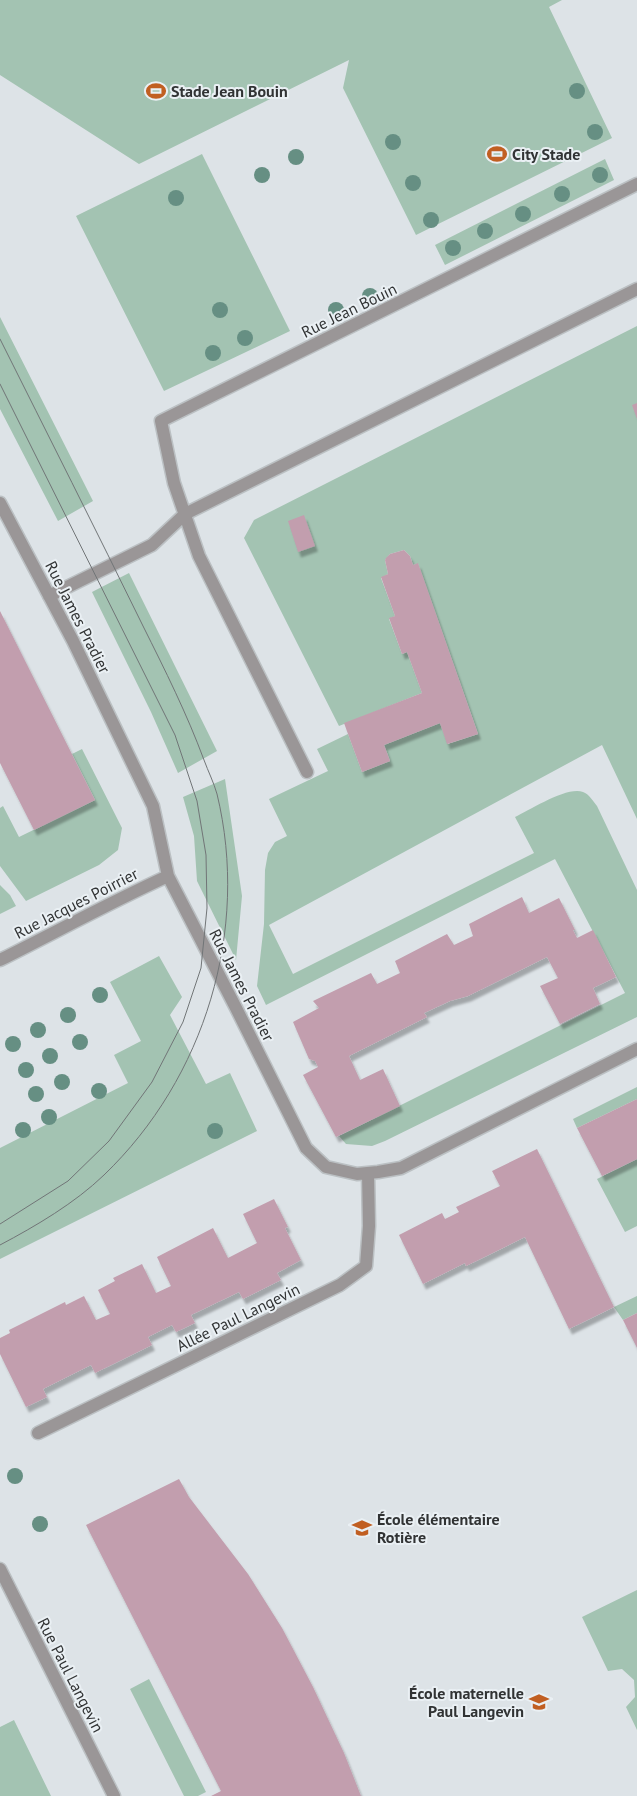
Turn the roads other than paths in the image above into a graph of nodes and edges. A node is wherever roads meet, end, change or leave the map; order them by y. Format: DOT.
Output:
graph roads {
  1 [pos="637,184"];
  2 [pos="637,289"];
  3 [pos="0,503"];
  4 [pos="185,514"];
  5 [pos="49,596"];
  6 [pos="306,772"];
  7 [pos="168,876"];
  8 [pos="0,960"];
  9 [pos="637,1049"];
  10 [pos="368,1173"];
  11 [pos="38,1433"];
  12 [pos="0,1570"];
  13 [pos="114,1796"];
  1 -- 4 [label="street, Rue Jean Bouin"];
  2 -- 4 [label="street"];
  3 -- 5 [label="street, Rue James Pradier"];
  4 -- 5 [label="street"];
  4 -- 6 [label="street"];
  5 -- 7 [label="street, Rue James Pradier"];
  7 -- 8 [label="street, Rue Jacques Poirrier"];
  7 -- 10 [label="street, Rue James Pradier"];
  9 -- 10 [label="street, Rue James Pradier"];
  10 -- 11 [label="street, Allée Paul Langevin"];
  12 -- 13 [label="street, Rue Paul Langevin"];
}
